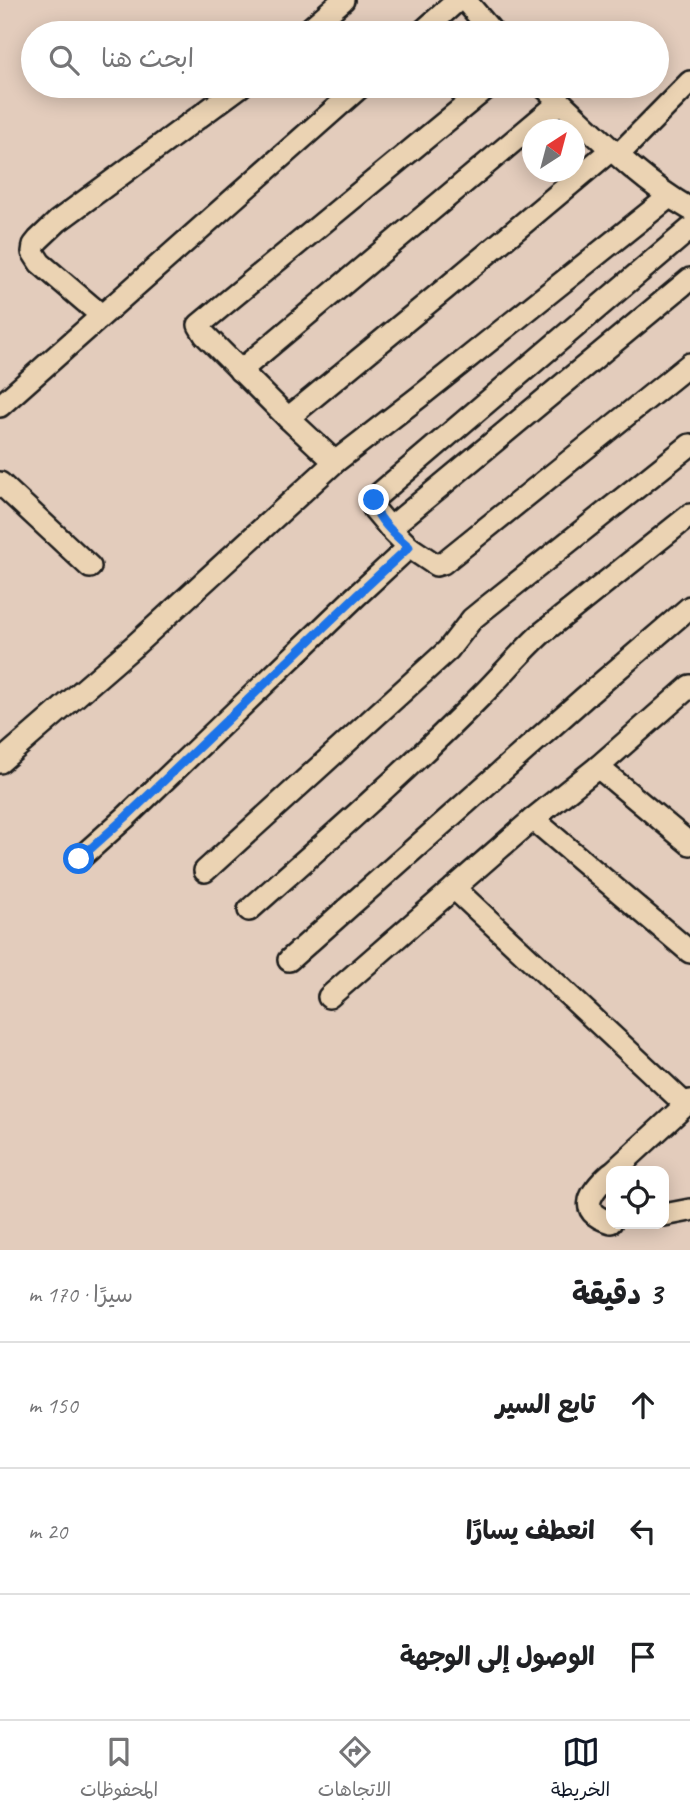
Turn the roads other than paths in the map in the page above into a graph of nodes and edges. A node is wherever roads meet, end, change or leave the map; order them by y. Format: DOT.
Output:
graph roads {
  1 [pos="343,0"];
  2 [pos="458,0"];
  3 [pos="465,0"];
  4 [pos="319,21"];
  5 [pos="434,21"];
  6 [pos="483,21"];
  7 [pos="690,82"];
  8 [pos="225,98"];
  9 [pos="347,98"];
  10 [pos="474,98"];
  11 [pos="556,98"];
  12 [pos="560,102"];
  13 [pos="614,153"];
  14 [pos="670,197"];
  15 [pos="690,209"];
  16 [pos="690,229"];
  17 [pos="690,279"];
  18 [pos="101,314"];
  19 [pos="690,364"];
  20 [pos="240,371"];
  21 [pos="0,406"];
  22 [pos="288,418"];
  23 [pos="690,446"];
  24 [pos="335,462"];
  25 [pos="0,483"];
  26 [pos="690,515"];
  27 [pos="390,528"];
  28 [pos="409,547"];
  29 [pos="90,567"];
  30 [pos="690,607"];
  31 [pos="685,698"];
  32 [pos="0,762"];
  33 [pos="598,767"];
  34 [pos="533,819"];
  35 [pos="690,844"];
  36 [pos="79,859"];
  37 [pos="205,871"];
  38 [pos="454,888"];
  39 [pos="249,910"];
  40 [pos="690,952"];
  41 [pos="289,960"];
  42 [pos="329,997"];
  43 [pos="688,1103"];
  44 [pos="619,1166"];
  45 [pos="606,1178"];
  46 [pos="690,1210"];
  47 [pos="669,1214"];
  48 [pos="606,1220"];
  1 -- 4 [label="street"];
  2 -- 5 [label="street"];
  3 -- 6 [label="street"];
  7 -- 13 [label="street"];
  8 -- 18 [label="street"];
  9 -- 18 [label="street"];
  10 -- 20 [label="street"];
  11 -- 12 [label="street"];
  12 -- 13 [label="street"];
  12 -- 20 [label="street"];
  13 -- 14 [label="street"];
  13 -- 22 [label="street"];
  14 -- 15 [label="street"];
  14 -- 24 [label="street"];
  16 -- 27 [label="street"];
  17 -- 27 [label="street"];
  18 -- 21 [label="street"];
  19 -- 28 [label="street"];
  20 -- 22 [label="street"];
  22 -- 24 [label="street"];
  23 -- 37 [label="street"];
  24 -- 32 [label="street"];
  25 -- 29 [label="street"];
  26 -- 39 [label="street"];
  27 -- 28 [label="street"];
  28 -- 36 [label="street"];
  30 -- 41 [label="street"];
  31 -- 33 [label="street"];
  33 -- 34 [label="street"];
  33 -- 35 [label="street"];
  34 -- 38 [label="street"];
  34 -- 40 [label="street"];
  38 -- 42 [label="street"];
  38 -- 43 [label="street"];
  43 -- 44 [label="street"];
  45 -- 48 [label="street"];
  46 -- 47 [label="street"];
}
